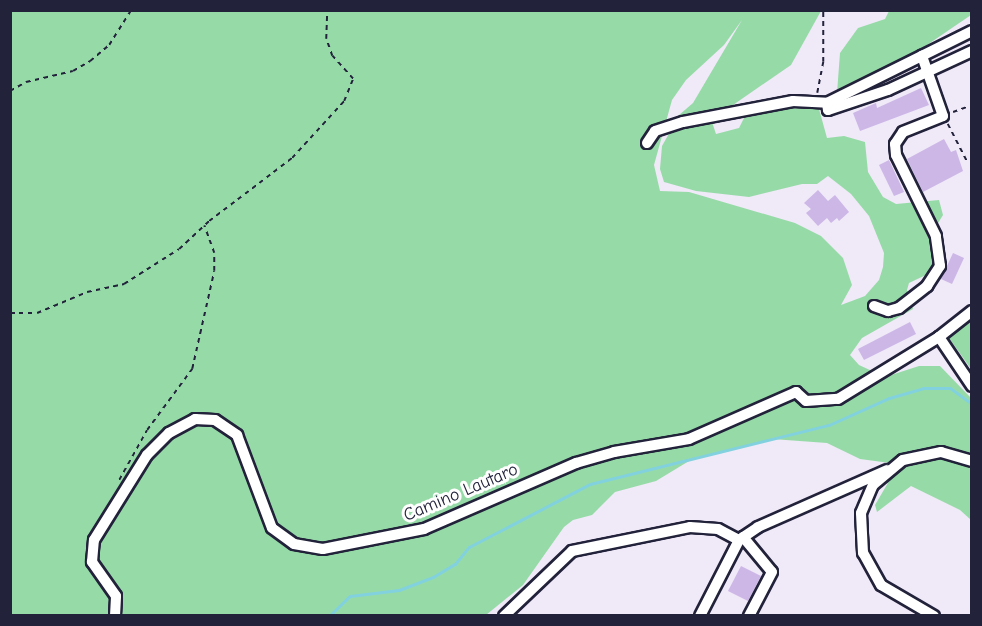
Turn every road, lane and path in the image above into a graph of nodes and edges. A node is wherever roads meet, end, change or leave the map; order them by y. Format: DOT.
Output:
graph roads {
  1 [pos="131,10"];
  2 [pos="327,10"];
  3 [pos="823,10"];
  4 [pos="972,31"];
  5 [pos="972,51"];
  6 [pos="922,56"];
  7 [pos="926,73"];
  8 [pos="10,92"];
  9 [pos="824,105"];
  10 [pos="972,105"];
  11 [pos="943,116"];
  12 [pos="647,143"];
  13 [pos="968,163"];
  14 [pos="204,225"];
  15 [pos="874,306"];
  16 [pos="972,311"];
  17 [pos="10,313"];
  18 [pos="939,337"];
  19 [pos="972,386"];
  20 [pos="972,461"];
  21 [pos="887,470"];
  22 [pos="123,489"];
  23 [pos="741,538"];
  24 [pos="115,615"];
  25 [pos="504,615"];
  26 [pos="700,615"];
  27 [pos="749,615"];
  28 [pos="934,615"];
  1 -- 8 [label="path"];
  2 -- 14 [label="path"];
  3 -- 9 [label="path"];
  4 -- 6 [label="lane"];
  5 -- 7 [label="lane"];
  6 -- 7 [label="lane"];
  6 -- 9 [label="lane"];
  7 -- 9 [label="lane"];
  7 -- 11 [label="lane"];
  9 -- 12 [label="lane"];
  10 -- 11 [label="path"];
  11 -- 13 [label="path"];
  11 -- 15 [label="lane"];
  14 -- 17 [label="path"];
  14 -- 22 [label="path"];
  16 -- 18 [label="lane"];
  18 -- 19 [label="lane"];
  18 -- 22 [label="lane, Camino Lautaro"];
  20 -- 21 [label="lane"];
  21 -- 23 [label="lane"];
  21 -- 28 [label="lane"];
  22 -- 24 [label="lane, Camino Lautaro"];
  23 -- 25 [label="lane"];
  23 -- 26 [label="lane"];
  23 -- 27 [label="lane"];
}
